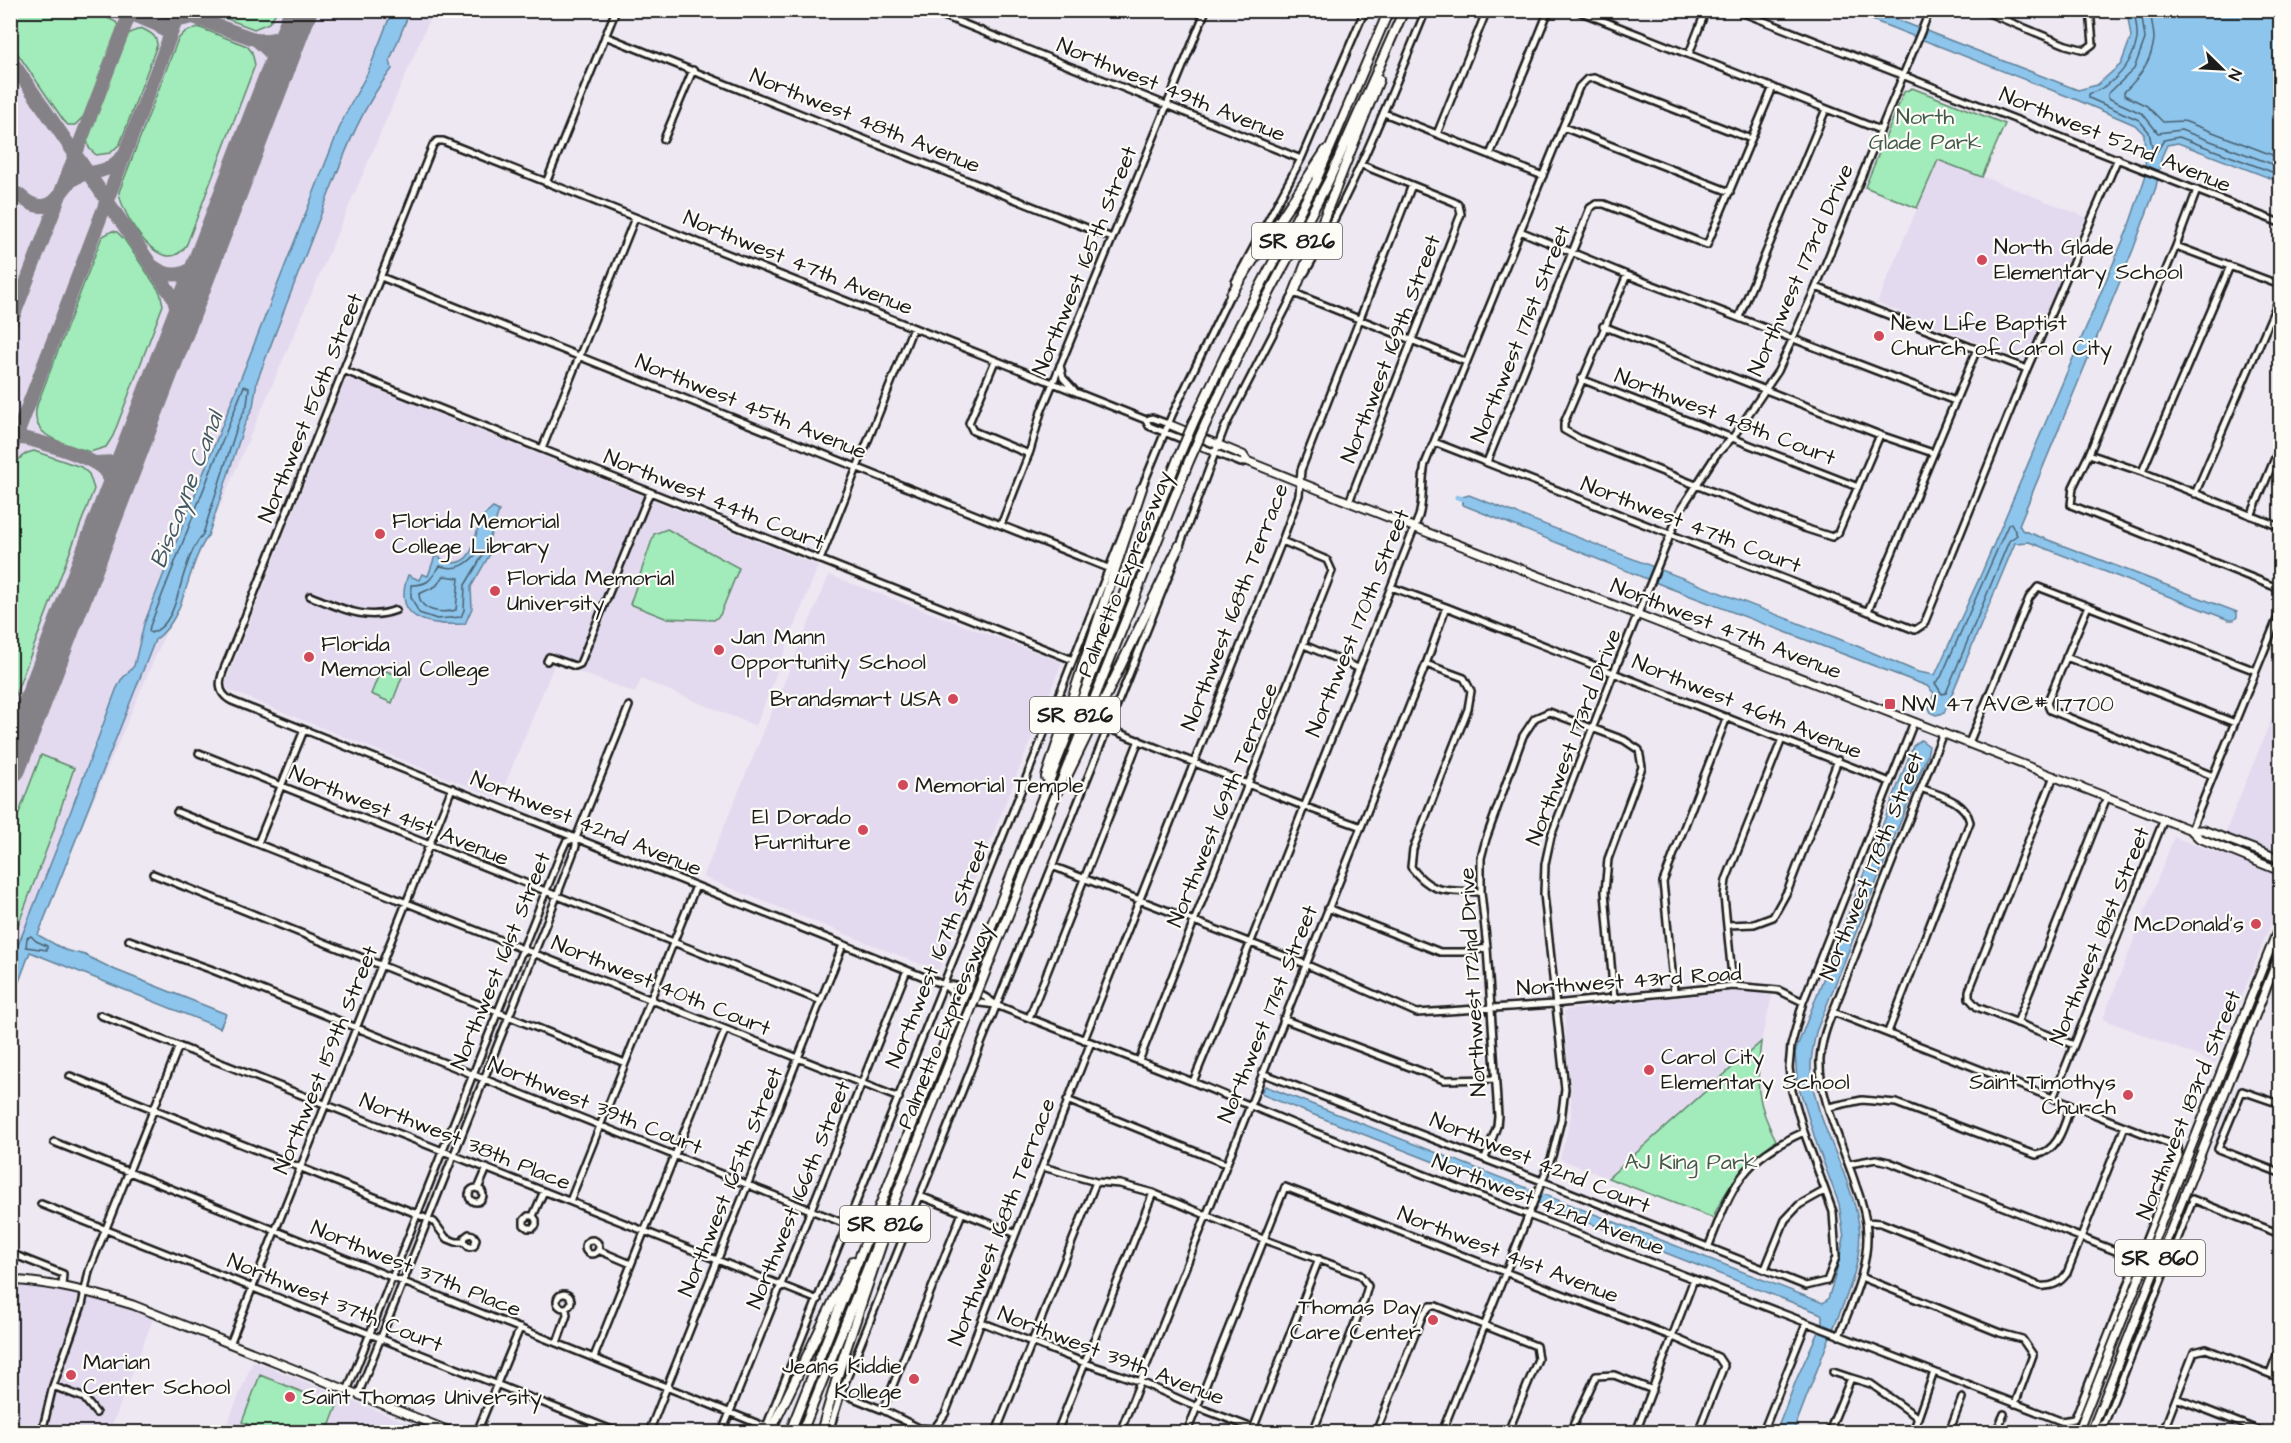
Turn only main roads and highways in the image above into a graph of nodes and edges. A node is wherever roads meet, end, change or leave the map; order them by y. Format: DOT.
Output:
graph roads {
  1 [pos="1389,10"];
  2 [pos="1404,10"];
  3 [pos="1384,57"];
  4 [pos="1338,134"];
  5 [pos="1294,293"];
  6 [pos="1231,294"];
  7 [pos="1168,424"];
  8 [pos="1142,488"];
  9 [pos="1179,546"];
  10 [pos="1055,796"];
  11 [pos="1041,801"];
  12 [pos="2191,830"];
  13 [pos="2280,859"];
  14 [pos="2280,871"];
  15 [pos="2280,924"];
  16 [pos="2280,953"];
  17 [pos="2248,1002"];
  18 [pos="2242,1019"];
  19 [pos="2253,1023"];
  20 [pos="2246,1040"];
  21 [pos="2180,1177"];
  22 [pos="2184,1196"];
  23 [pos="891,1210"];
  24 [pos="866,1239"];
  25 [pos="2154,1242"];
  26 [pos="2146,1263"];
  27 [pos="2157,1265"];
  28 [pos="10,1280"];
  29 [pos="2151,1281"];
  30 [pos="767,1431"];
  31 [pos="2079,1431"];
  32 [pos="452,1432"];
  33 [pos="790,1432"];
  34 [pos="802,1432"];
  35 [pos="821,1432"];
  36 [pos="2091,1432"];
  1 -- 4 [label="highway, Palmetto Expressway / SR 826"];
  2 -- 3 [label="highway, Palmetto Expressway / SR 826"];
  3 -- 5 [label="highway"];
  3 -- 10 [label="highway, Palmetto Expressway / SR 826, bridge"];
  4 -- 6 [label="highway"];
  4 -- 11 [label="highway, Palmetto Expressway / SR 826, bridge"];
  7 -- 12 [label="main road, Northwest 47th Avenue"];
  8 -- 11 [label="highway"];
  9 -- 10 [label="highway"];
  10 -- 23 [label="highway, Palmetto Expressway / SR 826, bridge"];
  11 -- 24 [label="highway, Palmetto Expressway / SR 826, bridge"];
  12 -- 13 [label="main road, Northwest 47th Avenue"];
  12 -- 14 [label="main road, Northwest 47th Avenue"];
  15 -- 17 [label="main road, Northwest 183rd Street / SR 860"];
  16 -- 19 [label="main road, Northwest 183rd Street / SR 860"];
  17 -- 18 [label="main road, Northwest 183rd Street / SR 860"];
  17 -- 19 [label="main road"];
  18 -- 20 [label="main road"];
  18 -- 21 [label="main road, Northwest 183rd Street / SR 860"];
  19 -- 20 [label="main road, Northwest 183rd Street / SR 860"];
  20 -- 22 [label="main road, Northwest 183rd Street / SR 860"];
  21 -- 22 [label="main road"];
  21 -- 25 [label="main road, Northwest 183rd Street / SR 860"];
  22 -- 27 [label="main road, Northwest 183rd Street / SR 860"];
  23 -- 34 [label="highway, Palmetto Expressway / SR 826"];
  23 -- 35 [label="highway"];
  24 -- 30 [label="highway"];
  24 -- 33 [label="highway, Palmetto Expressway / SR 826"];
  25 -- 26 [label="main road, Northwest 183rd Street / SR 860"];
  25 -- 27 [label="main road"];
  26 -- 29 [label="main road"];
  26 -- 31 [label="main road, Northwest 183rd Street / SR 860"];
  27 -- 29 [label="main road, Northwest 183rd Street / SR 860"];
  28 -- 32 [label="main road"];
  29 -- 36 [label="main road, Northwest 183rd Street / SR 860"];
}
